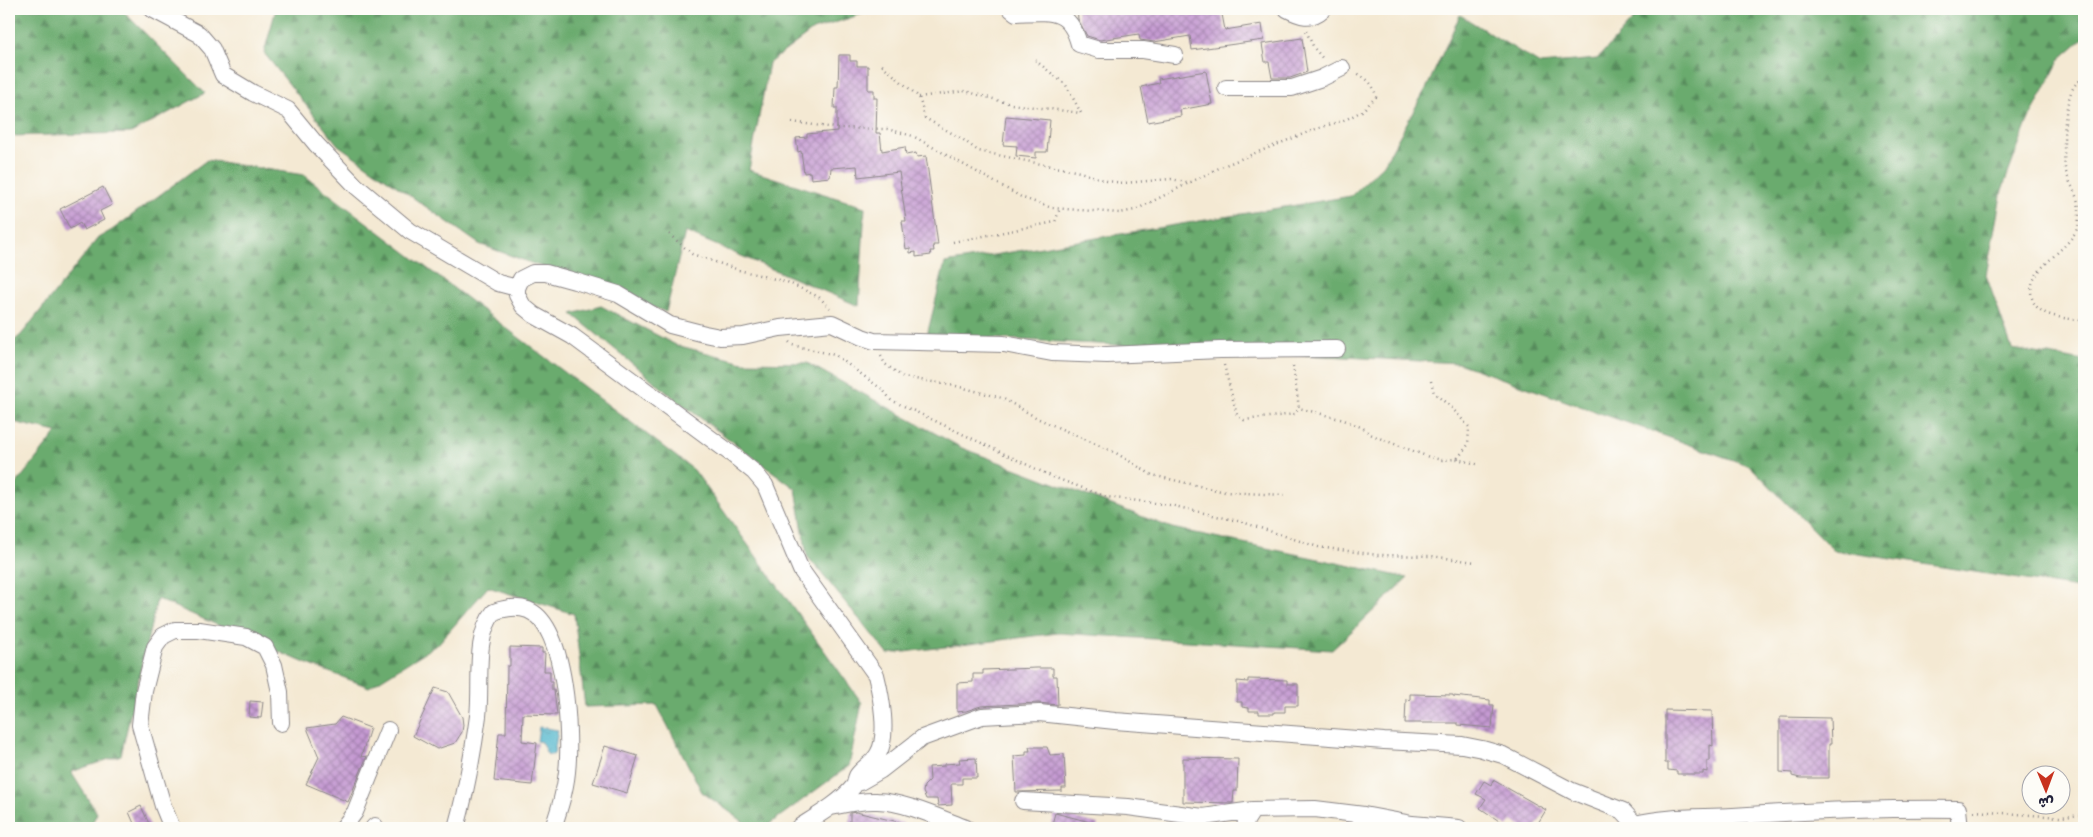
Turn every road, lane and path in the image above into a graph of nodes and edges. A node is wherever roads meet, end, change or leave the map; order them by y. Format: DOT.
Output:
graph roads {
  1 [pos="152,9"];
  2 [pos="1010,9"];
  3 [pos="1073,9"];
  4 [pos="1323,9"];
  5 [pos="1293,12"];
  6 [pos="1076,31"];
  7 [pos="1175,55"];
  8 [pos="1035,60"];
  9 [pos="882,65"];
  10 [pos="1342,68"];
  11 [pos="2084,79"];
  12 [pos="1226,88"];
  13 [pos="919,97"];
  14 [pos="792,122"];
  15 [pos="1192,183"];
  16 [pos="1060,208"];
  17 [pos="669,234"];
  18 [pos="953,242"];
  19 [pos="517,288"];
  20 [pos="2084,321"];
  21 [pos="832,323"];
  22 [pos="780,328"];
  23 [pos="874,340"];
  24 [pos="1291,349"];
  25 [pos="1337,349"];
  26 [pos="1220,350"];
  27 [pos="1431,381"];
  28 [pos="1299,408"];
  29 [pos="1457,459"];
  30 [pos="1480,465"];
  31 [pos="1284,495"];
  32 [pos="1475,562"];
  33 [pos="281,723"];
  34 [pos="388,730"];
  35 [pos="854,786"];
  36 [pos="1023,801"];
  37 [pos="829,807"];
  38 [pos="1958,809"];
  39 [pos="1252,810"];
  40 [pos="2084,815"];
  41 [pos="1658,823"];
  42 [pos="1412,826"];
  43 [pos="1632,826"];
  44 [pos="1434,827"];
  45 [pos="172,828"];
  46 [pos="343,828"];
  47 [pos="456,828"];
  48 [pos="553,828"];
  49 [pos="798,828"];
  50 [pos="966,828"];
  51 [pos="1245,828"];
  52 [pos="1459,828"];
  53 [pos="1960,828"];
  1 -- 19 [label="street"];
  2 -- 6 [label="street"];
  3 -- 6 [label="street"];
  4 -- 5 [label="street"];
  5 -- 10 [label="path"];
  6 -- 7 [label="street"];
  8 -- 13 [label="path"];
  9 -- 13 [label="path"];
  10 -- 12 [label="street"];
  10 -- 15 [label="path"];
  11 -- 20 [label="path"];
  13 -- 15 [label="path"];
  14 -- 16 [label="path"];
  15 -- 16 [label="path"];
  16 -- 18 [label="path"];
  17 -- 21 [label="path"];
  19 -- 22 [label="street"];
  19 -- 35 [label="street"];
  21 -- 22 [label="street"];
  21 -- 23 [label="street"];
  22 -- 32 [label="path"];
  23 -- 26 [label="street"];
  23 -- 31 [label="path"];
  24 -- 25 [label="street"];
  24 -- 26 [label="street"];
  24 -- 28 [label="path"];
  26 -- 28 [label="path"];
  27 -- 29 [label="path"];
  28 -- 29 [label="path"];
  29 -- 30 [label="path"];
  33 -- 45 [label="street"];
  34 -- 46 [label="street"];
  35 -- 37 [label="street"];
  35 -- 43 [label="street"];
  36 -- 39 [label="street"];
  37 -- 49 [label="street"];
  37 -- 50 [label="street"];
  38 -- 40 [label="path"];
  38 -- 41 [label="street"];
  38 -- 53 [label="street"];
  39 -- 42 [label="street"];
  39 -- 51 [label="street"];
  41 -- 43 [label="street"];
  42 -- 44 [label="street"];
  44 -- 52 [label="street"];
  47 -- 48 [label="street"];
}
